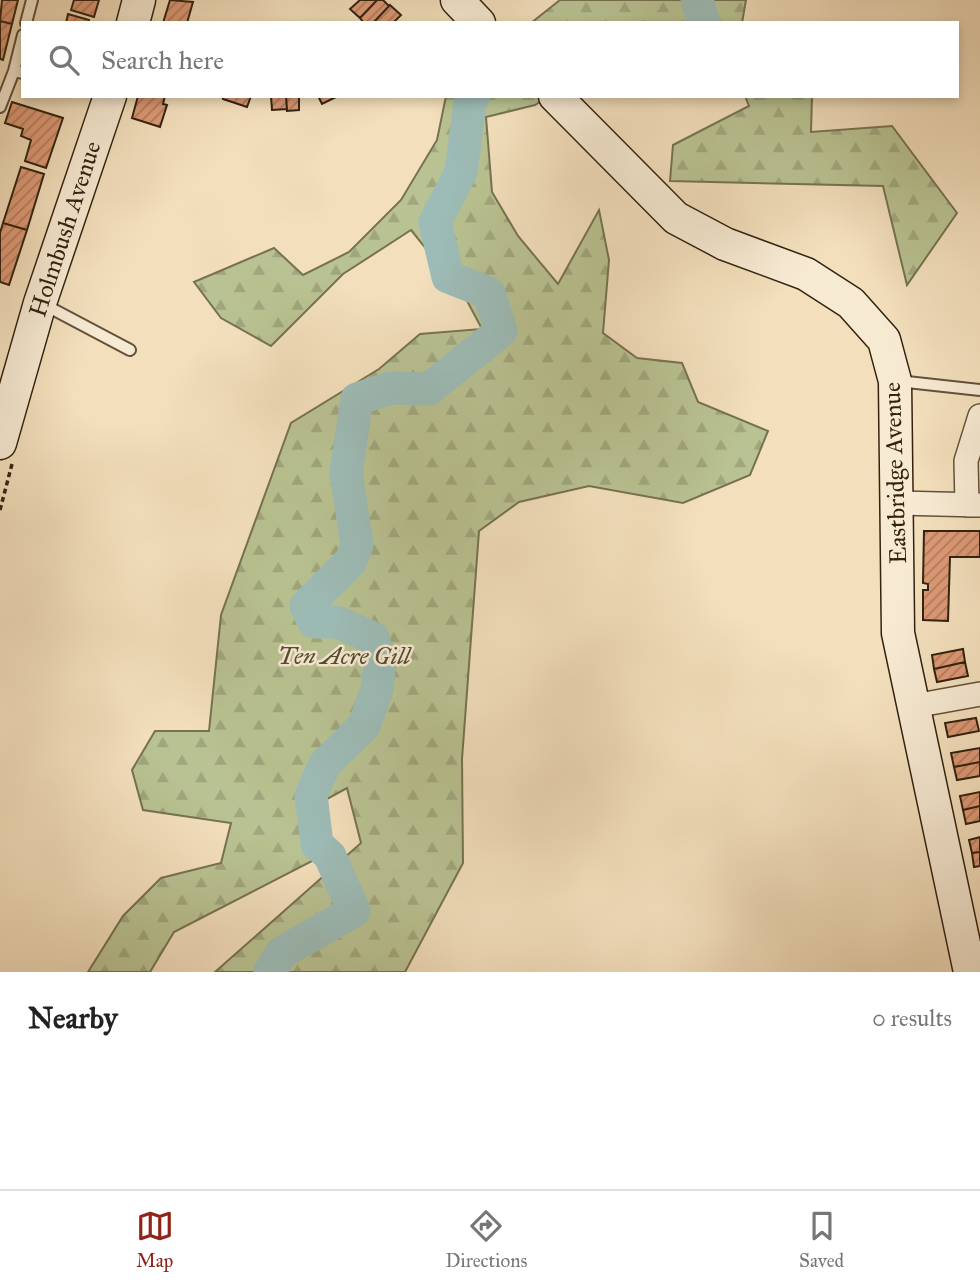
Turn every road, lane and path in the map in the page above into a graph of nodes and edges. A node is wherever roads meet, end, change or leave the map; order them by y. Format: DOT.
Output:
graph roads {
  1 [pos="32,0"];
  2 [pos="139,0"];
  3 [pos="457,0"];
  4 [pos="27,21"];
  5 [pos="134,21"];
  6 [pos="478,21"];
  7 [pos="21,50"];
  8 [pos="18,72"];
  9 [pos="109,98"];
  10 [pos="556,98"];
  11 [pos="0,107"];
  12 [pos="40,303"];
  13 [pos="130,350"];
  14 [pos="895,381"];
  15 [pos="980,390"];
  16 [pos="7,392"];
  17 [pos="980,416"];
  18 [pos="0,443"];
  19 [pos="898,503"];
  20 [pos="973,505"];
  21 [pos="980,694"];
  22 [pos="914,706"];
  23 [pos="970,972"];
  1 -- 4 [label="lane"];
  2 -- 5 [label="street"];
  3 -- 6 [label="street"];
  7 -- 8 [label="lane"];
  8 -- 11 [label="lane"];
  9 -- 12 [label="street, Holmbush Avenue"];
  10 -- 14 [label="street, Eastbridge Avenue"];
  12 -- 13 [label="lane"];
  12 -- 16 [label="street, Holmbush Avenue"];
  14 -- 15 [label="lane"];
  14 -- 19 [label="street, Eastbridge Avenue"];
  16 -- 18 [label="street, Holmbush Avenue"];
  17 -- 20 [label="street"];
  19 -- 20 [label="street"];
  19 -- 22 [label="street, Eastbridge Avenue"];
  21 -- 22 [label="street"];
  22 -- 23 [label="street, Eastbridge Avenue"];
}
